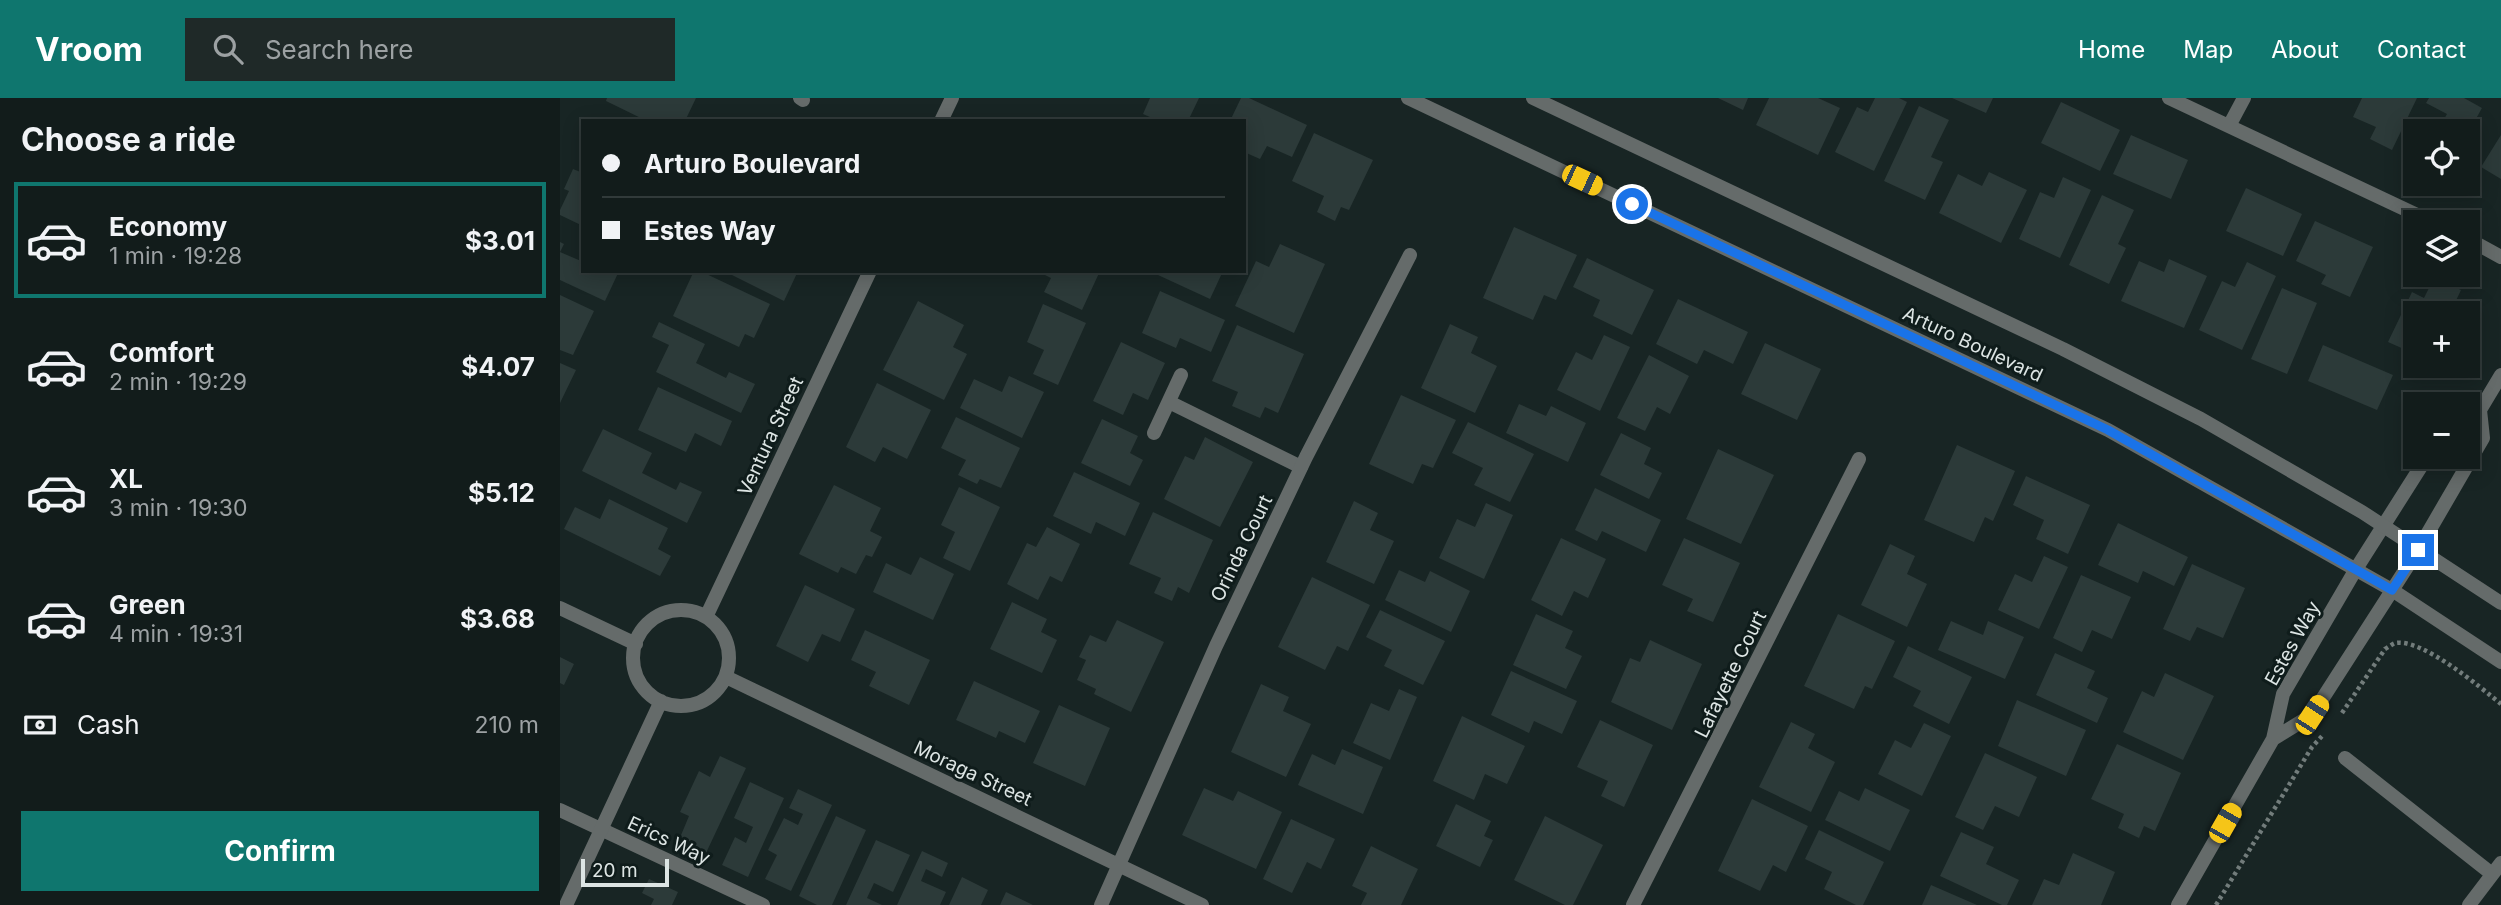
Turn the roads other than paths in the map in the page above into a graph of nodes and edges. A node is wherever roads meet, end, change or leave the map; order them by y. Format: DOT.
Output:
graph roads {
  1 [pos="952,98"];
  2 [pos="1408,98"];
  3 [pos="1532,98"];
  4 [pos="2169,98"];
  5 [pos="2244,98"];
  6 [pos="942,119"];
  7 [pos="2229,126"];
  8 [pos="2407,210"];
  9 [pos="2480,246"];
  10 [pos="1410,255"];
  11 [pos="2501,257"];
  12 [pos="869,273"];
  13 [pos="1181,375"];
  14 [pos="2501,376"];
  15 [pos="1169,402"];
  16 [pos="2480,404"];
  17 [pos="1154,433"];
  18 [pos="1859,458"];
  19 [pos="1301,467"];
  20 [pos="2419,469"];
  21 [pos="2465,469"];
  22 [pos="2382,525"];
  23 [pos="2418,550"];
  24 [pos="2356,569"];
  25 [pos="2392,590"];
  26 [pos="2501,603"];
  27 [pos="560,608"];
  28 [pos="706,617"];
  29 [pos="636,644"];
  30 [pos="2501,662"];
  31 [pos="726,677"];
  32 [pos="661,701"];
  33 [pos="2273,739"];
  34 [pos="2345,758"];
  35 [pos="560,810"];
  36 [pos="601,830"];
  37 [pos="1119,864"];
  38 [pos="2497,869"];
  39 [pos="566,905"];
  40 [pos="763,905"];
  41 [pos="1101,905"];
  42 [pos="1202,905"];
  43 [pos="1633,905"];
  44 [pos="2178,905"];
  45 [pos="2469,905"];
  1 -- 6 [label="street"];
  2 -- 24 [label="street, Arturo Boulevard"];
  3 -- 22 [label="street, Arturo Boulevard"];
  4 -- 7 [label="street"];
  5 -- 7 [label="street"];
  7 -- 8 [label="street"];
  9 -- 11 [label="street"];
  10 -- 19 [label="street, Orinda Court"];
  12 -- 28 [label="street, Ventura Street"];
  13 -- 15 [label="street"];
  14 -- 16 [label="street"];
  15 -- 17 [label="street"];
  15 -- 19 [label="street"];
  18 -- 43 [label="street, Lafayette Court"];
  19 -- 37 [label="street, Orinda Court"];
  20 -- 22 [label="street, Estes Way"];
  21 -- 23 [label="street, Estes Way"];
  22 -- 23 [label="street, Arturo Boulevard"];
  22 -- 24 [label="street, Estes Way"];
  23 -- 25 [label="street, Estes Way"];
  23 -- 26 [label="street, Arturo Boulevard"];
  24 -- 25 [label="street, Arturo Boulevard"];
  24 -- 33 [label="street, Estes Way"];
  25 -- 30 [label="street, Arturo Boulevard"];
  25 -- 33 [label="street, Estes Way"];
  27 -- 29 [label="street"];
  28 -- 29 [label="street"];
  28 -- 31 [label="street"];
  29 -- 32 [label="street"];
  31 -- 32 [label="street"];
  31 -- 37 [label="street, Moraga Street"];
  32 -- 36 [label="street"];
  33 -- 44 [label="street, Estes Way"];
  34 -- 38 [label="street"];
  35 -- 36 [label="street, Erics Way"];
  36 -- 39 [label="street"];
  36 -- 40 [label="street, Erics Way"];
  37 -- 41 [label="street, Orinda Court"];
  37 -- 42 [label="street, Moraga Street"];
  38 -- 45 [label="street"];
}
